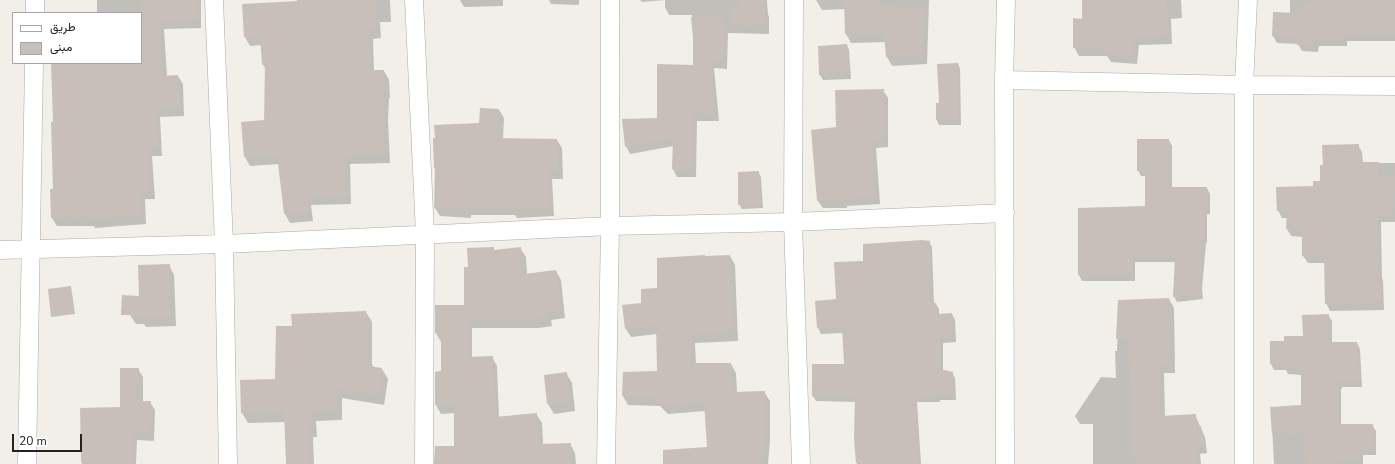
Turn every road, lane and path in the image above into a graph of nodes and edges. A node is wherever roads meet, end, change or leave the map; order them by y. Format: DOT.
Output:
graph roads {
  1 [pos="35,0"];
  2 [pos="214,0"];
  3 [pos="414,0"];
  4 [pos="610,0"];
  5 [pos="794,0"];
  6 [pos="1006,0"];
  7 [pos="1248,0"];
  8 [pos="35,12"];
  9 [pos="34,64"];
  10 [pos="1004,80"];
  11 [pos="1244,85"];
  12 [pos="1395,86"];
  13 [pos="1005,213"];
  14 [pos="793,222"];
  15 [pos="610,226"];
  16 [pos="425,234"];
  17 [pos="224,244"];
  18 [pos="0,250"];
  19 [pos="30,250"];
  20 [pos="27,464"];
  21 [pos="228,464"];
  22 [pos="424,464"];
  23 [pos="606,464"];
  24 [pos="802,464"];
  25 [pos="1005,464"];
  26 [pos="1244,464"];
  1 -- 8 [label="street"];
  2 -- 17 [label="street"];
  3 -- 16 [label="street"];
  4 -- 15 [label="street"];
  5 -- 14 [label="street"];
  6 -- 10 [label="street"];
  7 -- 11 [label="street"];
  9 -- 19 [label="street"];
  10 -- 11 [label="street"];
  10 -- 13 [label="street"];
  11 -- 12 [label="street"];
  11 -- 26 [label="street"];
  13 -- 14 [label="street"];
  13 -- 25 [label="street"];
  14 -- 15 [label="street"];
  14 -- 24 [label="street"];
  15 -- 16 [label="street"];
  15 -- 23 [label="street"];
  16 -- 17 [label="street"];
  16 -- 22 [label="street"];
  17 -- 19 [label="street"];
  17 -- 21 [label="street"];
  18 -- 19 [label="street"];
  19 -- 20 [label="street"];
}
